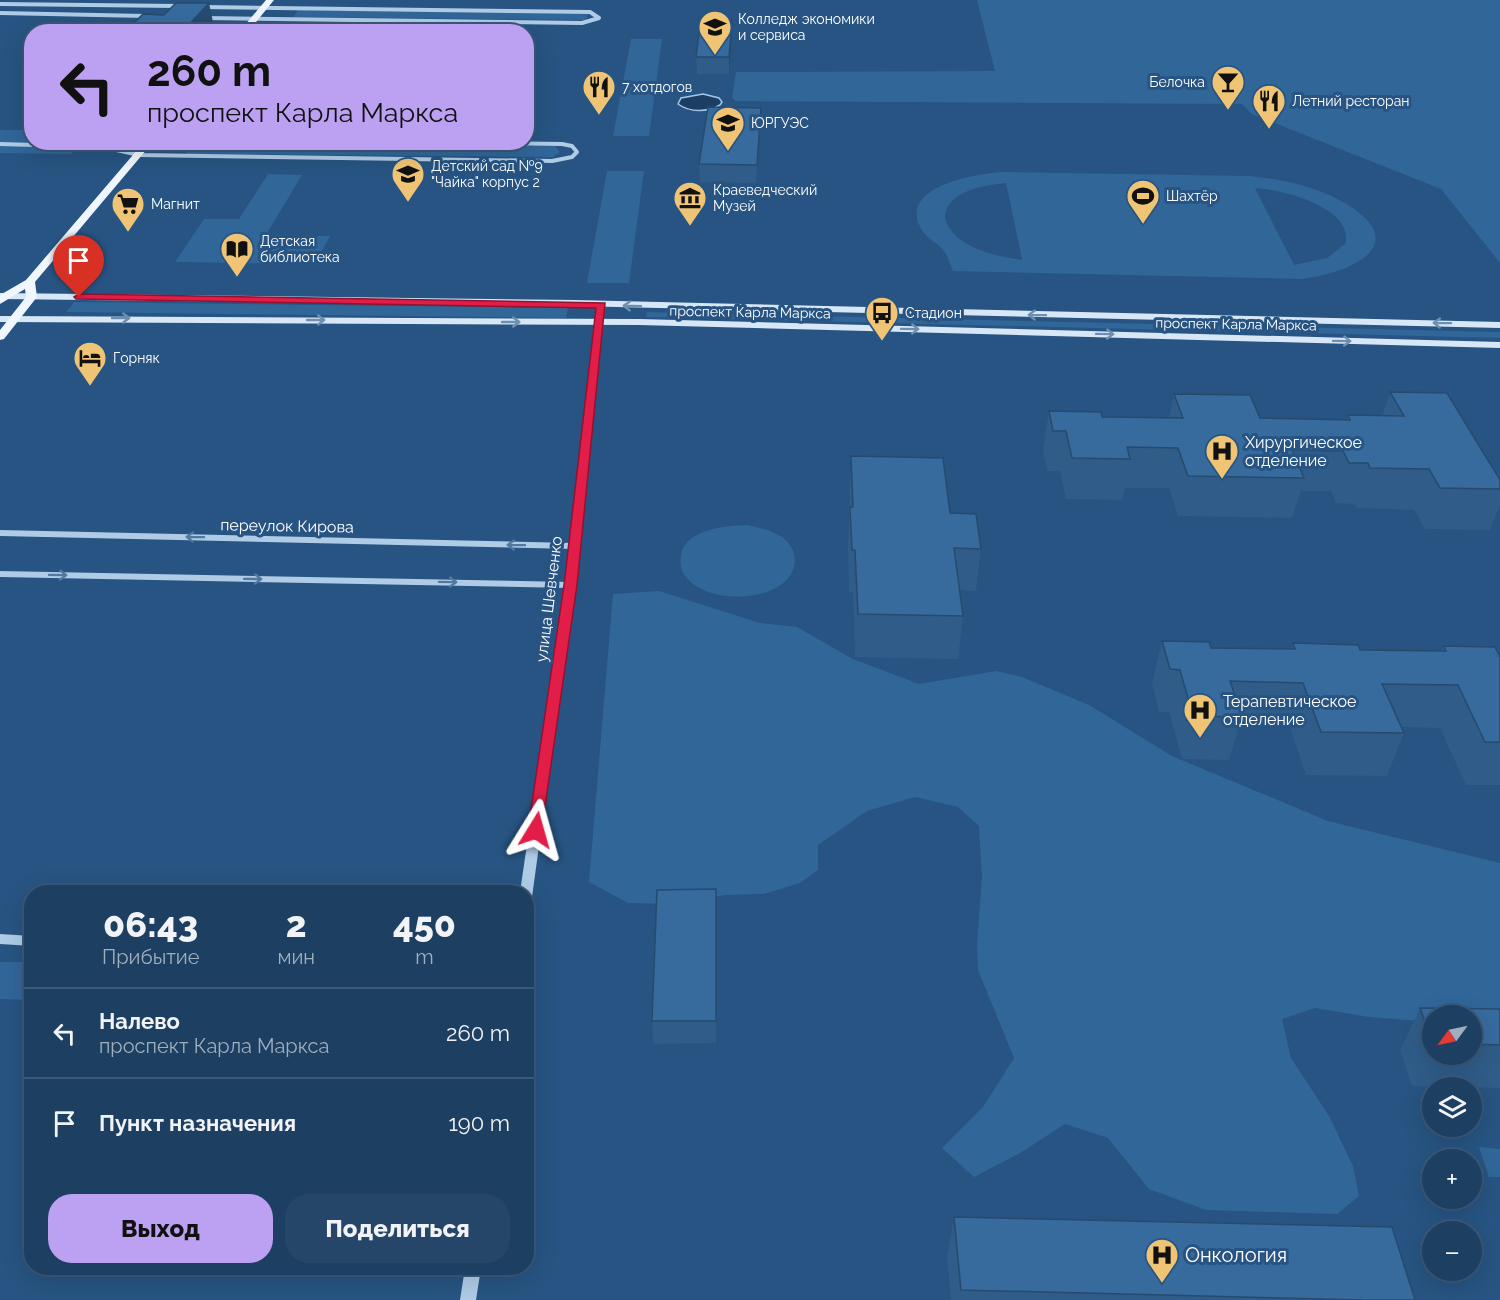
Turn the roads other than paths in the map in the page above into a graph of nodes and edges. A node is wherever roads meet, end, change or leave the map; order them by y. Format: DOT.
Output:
graph roads {
  1 [pos="270,0"];
  2 [pos="0,4"];
  3 [pos="184,7"];
  4 [pos="196,7"];
  5 [pos="264,8"];
  6 [pos="0,14"];
  7 [pos="150,16"];
  8 [pos="196,17"];
  9 [pos="254,19"];
  10 [pos="250,24"];
  11 [pos="0,144"];
  12 [pos="534,144"];
  13 [pos="24,145"];
  14 [pos="118,150"];
  15 [pos="142,150"];
  16 [pos="138,154"];
  17 [pos="30,282"];
  18 [pos="2,297"];
  19 [pos="32,297"];
  20 [pos="602,305"];
  21 [pos="16,318"];
  22 [pos="0,319"];
  23 [pos="599,322"];
  24 [pos="1500,325"];
  25 [pos="0,337"];
  26 [pos="1500,345"];
  27 [pos="0,533"];
  28 [pos="574,546"];
  29 [pos="0,574"];
  30 [pos="570,585"];
  31 [pos="528,885"];
  32 [pos="0,939"];
  33 [pos="24,940"];
  34 [pos="472,1275"];
  35 [pos="468,1300"];
  1 -- 5 [label="main road"];
  2 -- 3 [label="street"];
  4 -- 5 [label="street"];
  5 -- 9 [label="main road"];
  5 -- 9 [label="street"];
  6 -- 7 [label="street"];
  8 -- 9 [label="street"];
  9 -- 10 [label="main road"];
  11 -- 13 [label="street"];
  12 -- 16 [label="street"];
  14 -- 16 [label="street"];
  15 -- 16 [label="main road"];
  16 -- 17 [label="main road"];
  17 -- 18 [label="main road"];
  17 -- 19 [label="main road"];
  18 -- 19 [label="main road, проспект Карла Маркса"];
  19 -- 20 [label="main road, проспект Карла Маркса"];
  19 -- 21 [label="main road"];
  20 -- 23 [label="street, улица Шевченко"];
  24 -- 20 [label="main road, проспект Карла Маркса, one-way"];
  21 -- 22 [label="main road, проспект Карла Маркса"];
  21 -- 23 [label="main road, проспект Карла Маркса, one-way"];
  21 -- 25 [label="main road"];
  23 -- 26 [label="main road, проспект Карла Маркса, one-way"];
  23 -- 28 [label="street, улица Шевченко"];
  28 -- 27 [label="street, переулок Кирова, one-way"];
  28 -- 30 [label="street, улица Шевченко"];
  29 -- 30 [label="street, one-way"];
  30 -- 31 [label="street, улица Шевченко"];
  32 -- 33 [label="street"];
  34 -- 35 [label="street"];
}
